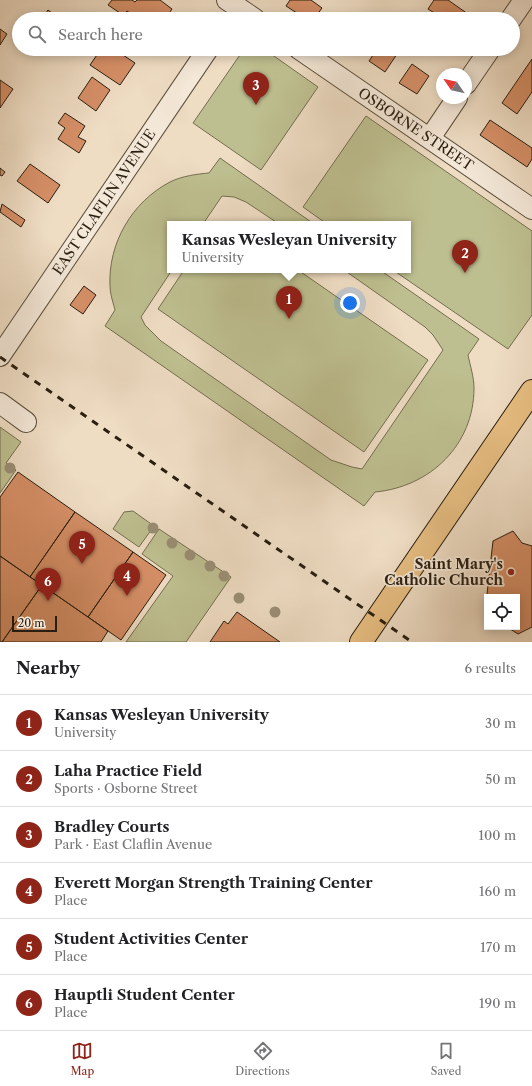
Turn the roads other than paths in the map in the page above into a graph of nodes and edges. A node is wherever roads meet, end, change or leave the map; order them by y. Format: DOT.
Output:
graph roads {
  1 [pos="524,0"];
  2 [pos="233,6"];
  3 [pos="243,12"];
  4 [pos="516,12"];
  5 [pos="203,56"];
  6 [pos="309,56"];
  7 [pos="485,56"];
  8 [pos="472,75"];
  9 [pos="453,104"];
  10 [pos="430,138"];
  11 [pos="532,209"];
  12 [pos="6,334"];
  13 [pos="0,356"];
  14 [pos="532,391"];
  15 [pos="0,403"];
  16 [pos="26,422"];
  17 [pos="361,642"];
  1 -- 4 [label="street"];
  2 -- 3 [label="street"];
  5 -- 12 [label="street, EAST CLAFLIN AVENUE"];
  6 -- 10 [label="street, OSBORNE STREET"];
  7 -- 8 [label="street"];
  9 -- 10 [label="street"];
  10 -- 11 [label="street, OSBORNE STREET"];
  12 -- 13 [label="street, EAST CLAFLIN AVENUE"];
  14 -- 17 [label="main road"];
  15 -- 16 [label="street"];
}
